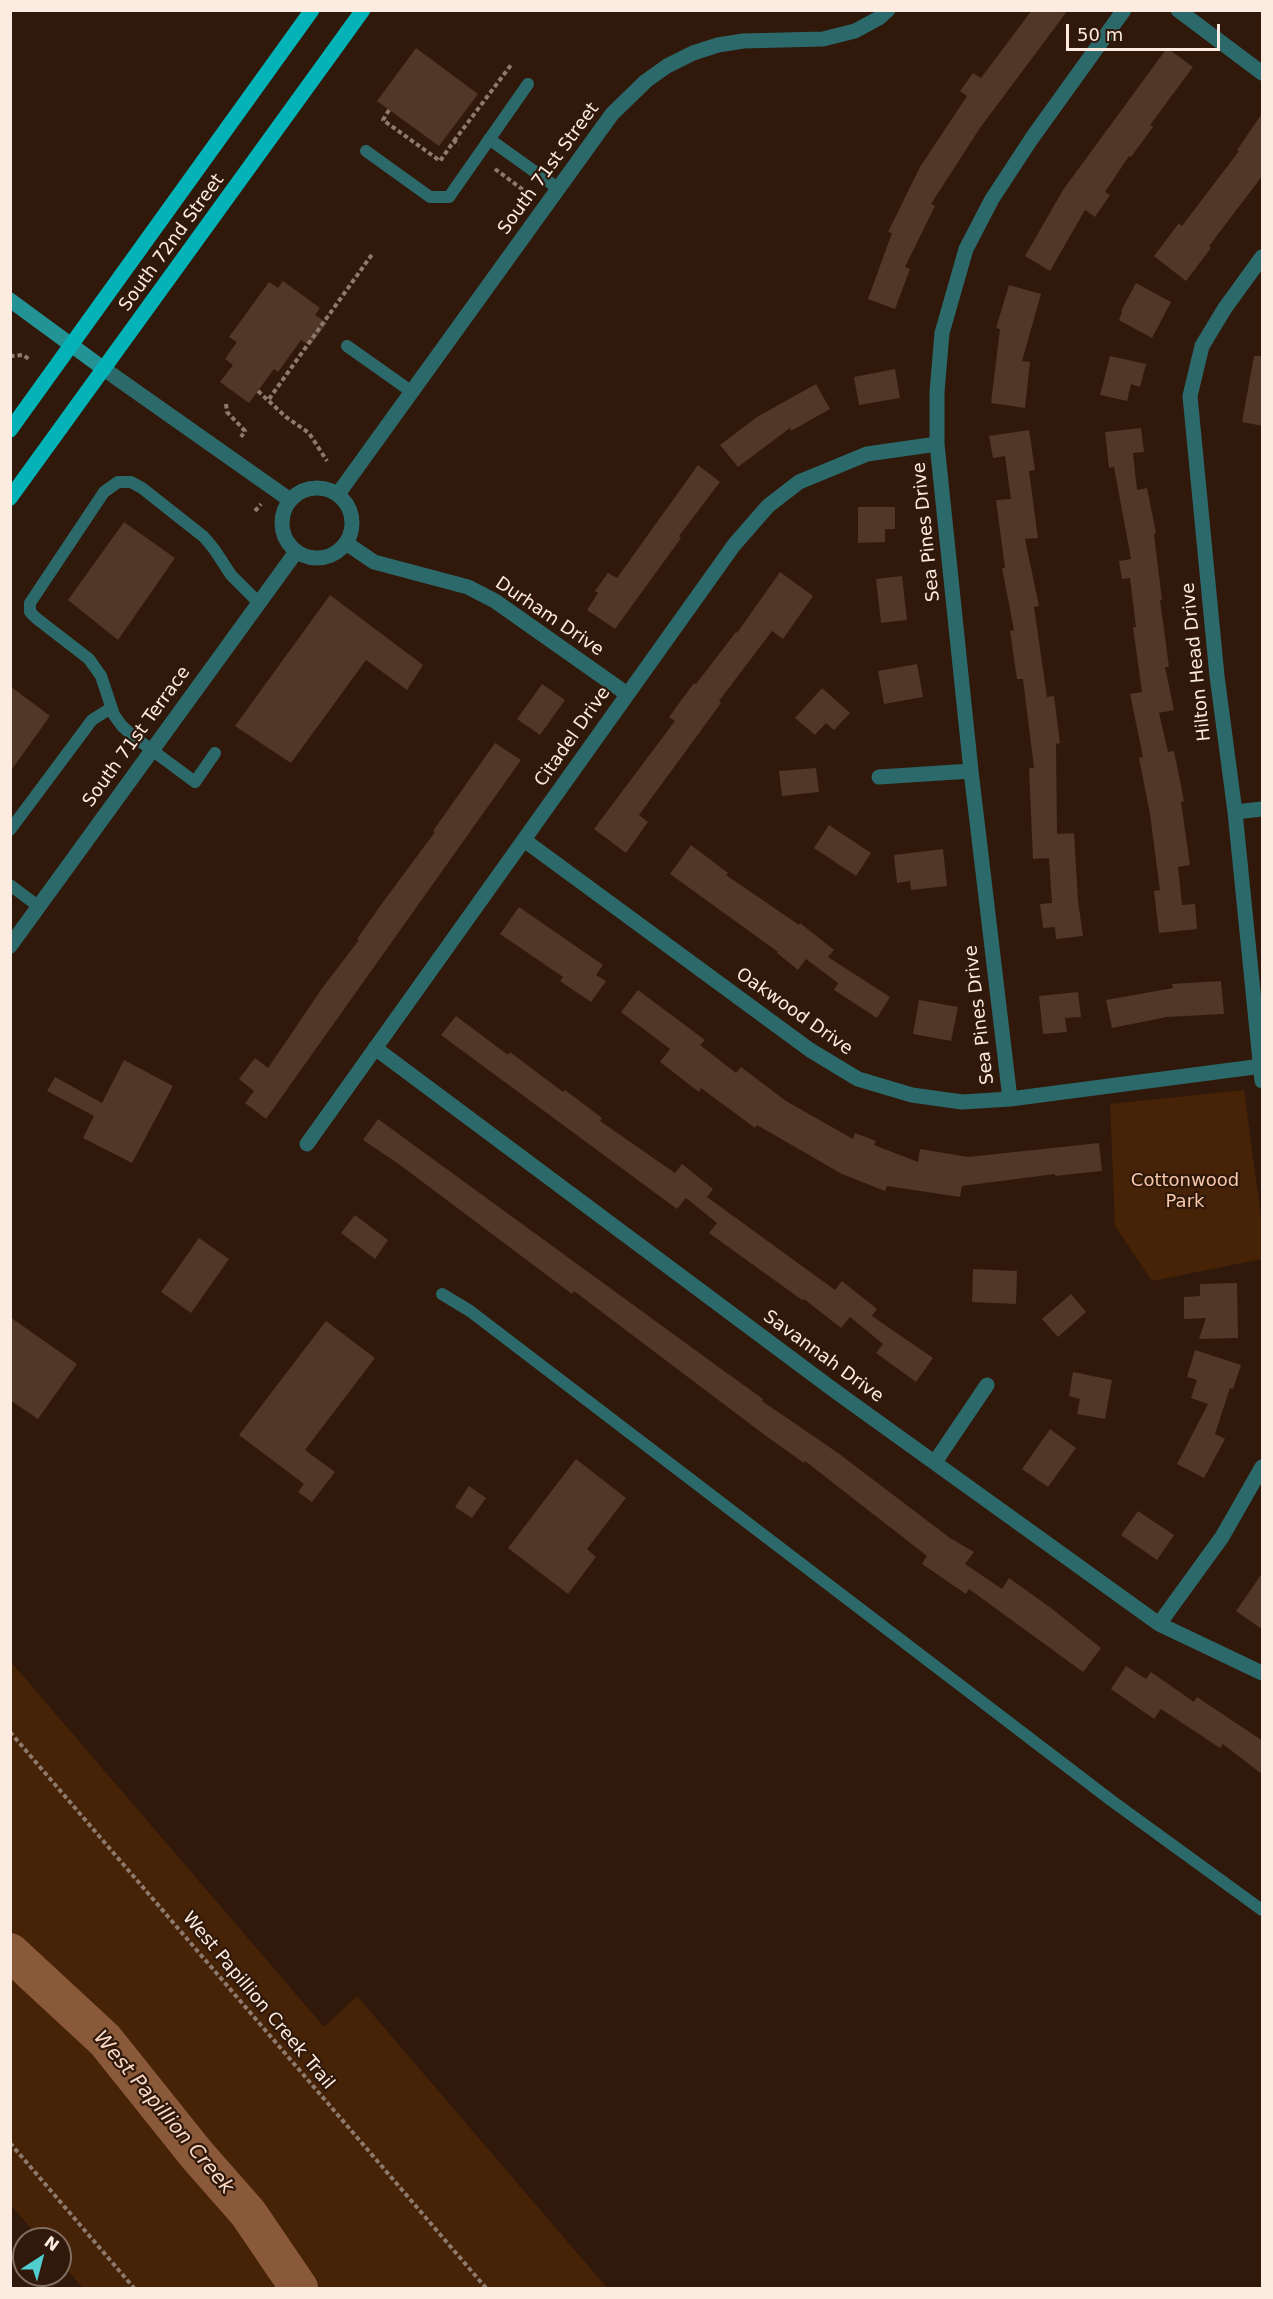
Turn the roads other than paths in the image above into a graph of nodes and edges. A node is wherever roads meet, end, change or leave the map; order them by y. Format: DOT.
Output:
graph roads {
  1 [pos="312,10"];
  2 [pos="363,10"];
  3 [pos="888,10"];
  4 [pos="1124,10"];
  5 [pos="1178,10"];
  6 [pos="1263,73"];
  7 [pos="528,84"];
  8 [pos="489,139"];
  9 [pos="366,151"];
  10 [pos="559,189"];
  11 [pos="1263,257"];
  12 [pos="10,300"];
  13 [pos="73,346"];
  14 [pos="347,346"];
  15 [pos="104,369"];
  16 [pos="412,392"];
  17 [pos="10,430"];
  18 [pos="937,444"];
  19 [pos="338,494"];
  20 [pos="10,498"];
  21 [pos="290,500"];
  22 [pos="346,543"];
  23 [pos="296,552"];
  24 [pos="259,603"];
  25 [pos="627,694"];
  26 [pos="111,708"];
  27 [pos="152,750"];
  28 [pos="215,753"];
  29 [pos="971,771"];
  30 [pos="879,777"];
  31 [pos="1263,809"];
  32 [pos="1235,812"];
  33 [pos="10,830"];
  34 [pos="524,840"];
  35 [pos="10,885"];
  36 [pos="38,906"];
  37 [pos="10,946"];
  38 [pos="375,1048"];
  39 [pos="1262,1071"];
  40 [pos="1010,1099"];
  41 [pos="307,1144"];
  42 [pos="442,1294"];
  43 [pos="987,1384"];
  44 [pos="935,1462"];
  45 [pos="1263,1467"];
  46 [pos="1160,1624"];
  47 [pos="1263,1673"];
  48 [pos="1263,1910"];
  1 -- 13 [label="main road, South 72nd Street"];
  2 -- 15 [label="main road, South 72nd Street"];
  3 -- 10 [label="street, South 71st Street"];
  4 -- 18 [label="street, Sea Pines Drive"];
  5 -- 6 [label="street"];
  7 -- 8 [label="lane"];
  8 -- 9 [label="lane"];
  8 -- 10 [label="lane"];
  10 -- 16 [label="street, South 71st Street"];
  11 -- 32 [label="street, Hilton Head Drive"];
  12 -- 13 [label="main road"];
  13 -- 15 [label="main road"];
  13 -- 17 [label="main road, South 72nd Street"];
  14 -- 16 [label="lane"];
  15 -- 20 [label="main road, South 72nd Street"];
  15 -- 21 [label="street"];
  16 -- 19 [label="street, South 71st Street"];
  18 -- 25 [label="street, Citadel Drive"];
  18 -- 29 [label="street, Sea Pines Drive"];
  19 -- 21 [label="street"];
  19 -- 22 [label="street"];
  21 -- 23 [label="street"];
  22 -- 23 [label="street"];
  22 -- 25 [label="street, Durham Drive"];
  23 -- 24 [label="street, South 71st Terrace"];
  24 -- 26 [label="lane"];
  24 -- 27 [label="street, South 71st Terrace"];
  25 -- 34 [label="street, Citadel Drive"];
  26 -- 27 [label="lane"];
  26 -- 33 [label="lane"];
  27 -- 28 [label="lane"];
  27 -- 36 [label="street, South 71st Terrace"];
  29 -- 30 [label="street"];
  29 -- 40 [label="street, Sea Pines Drive"];
  31 -- 32 [label="street"];
  32 -- 39 [label="street, Hilton Head Drive"];
  34 -- 38 [label="street, Citadel Drive"];
  34 -- 40 [label="street, Oakwood Drive"];
  35 -- 36 [label="lane"];
  36 -- 37 [label="street, South 71st Terrace"];
  38 -- 41 [label="street, Citadel Drive"];
  38 -- 44 [label="street, Savannah Drive"];
  39 -- 40 [label="street, Oakwood Drive"];
  42 -- 48 [label="lane"];
  43 -- 44 [label="street"];
  44 -- 46 [label="street, Savannah Drive"];
  45 -- 46 [label="street"];
  46 -- 47 [label="street, Savannah Drive"];
}
